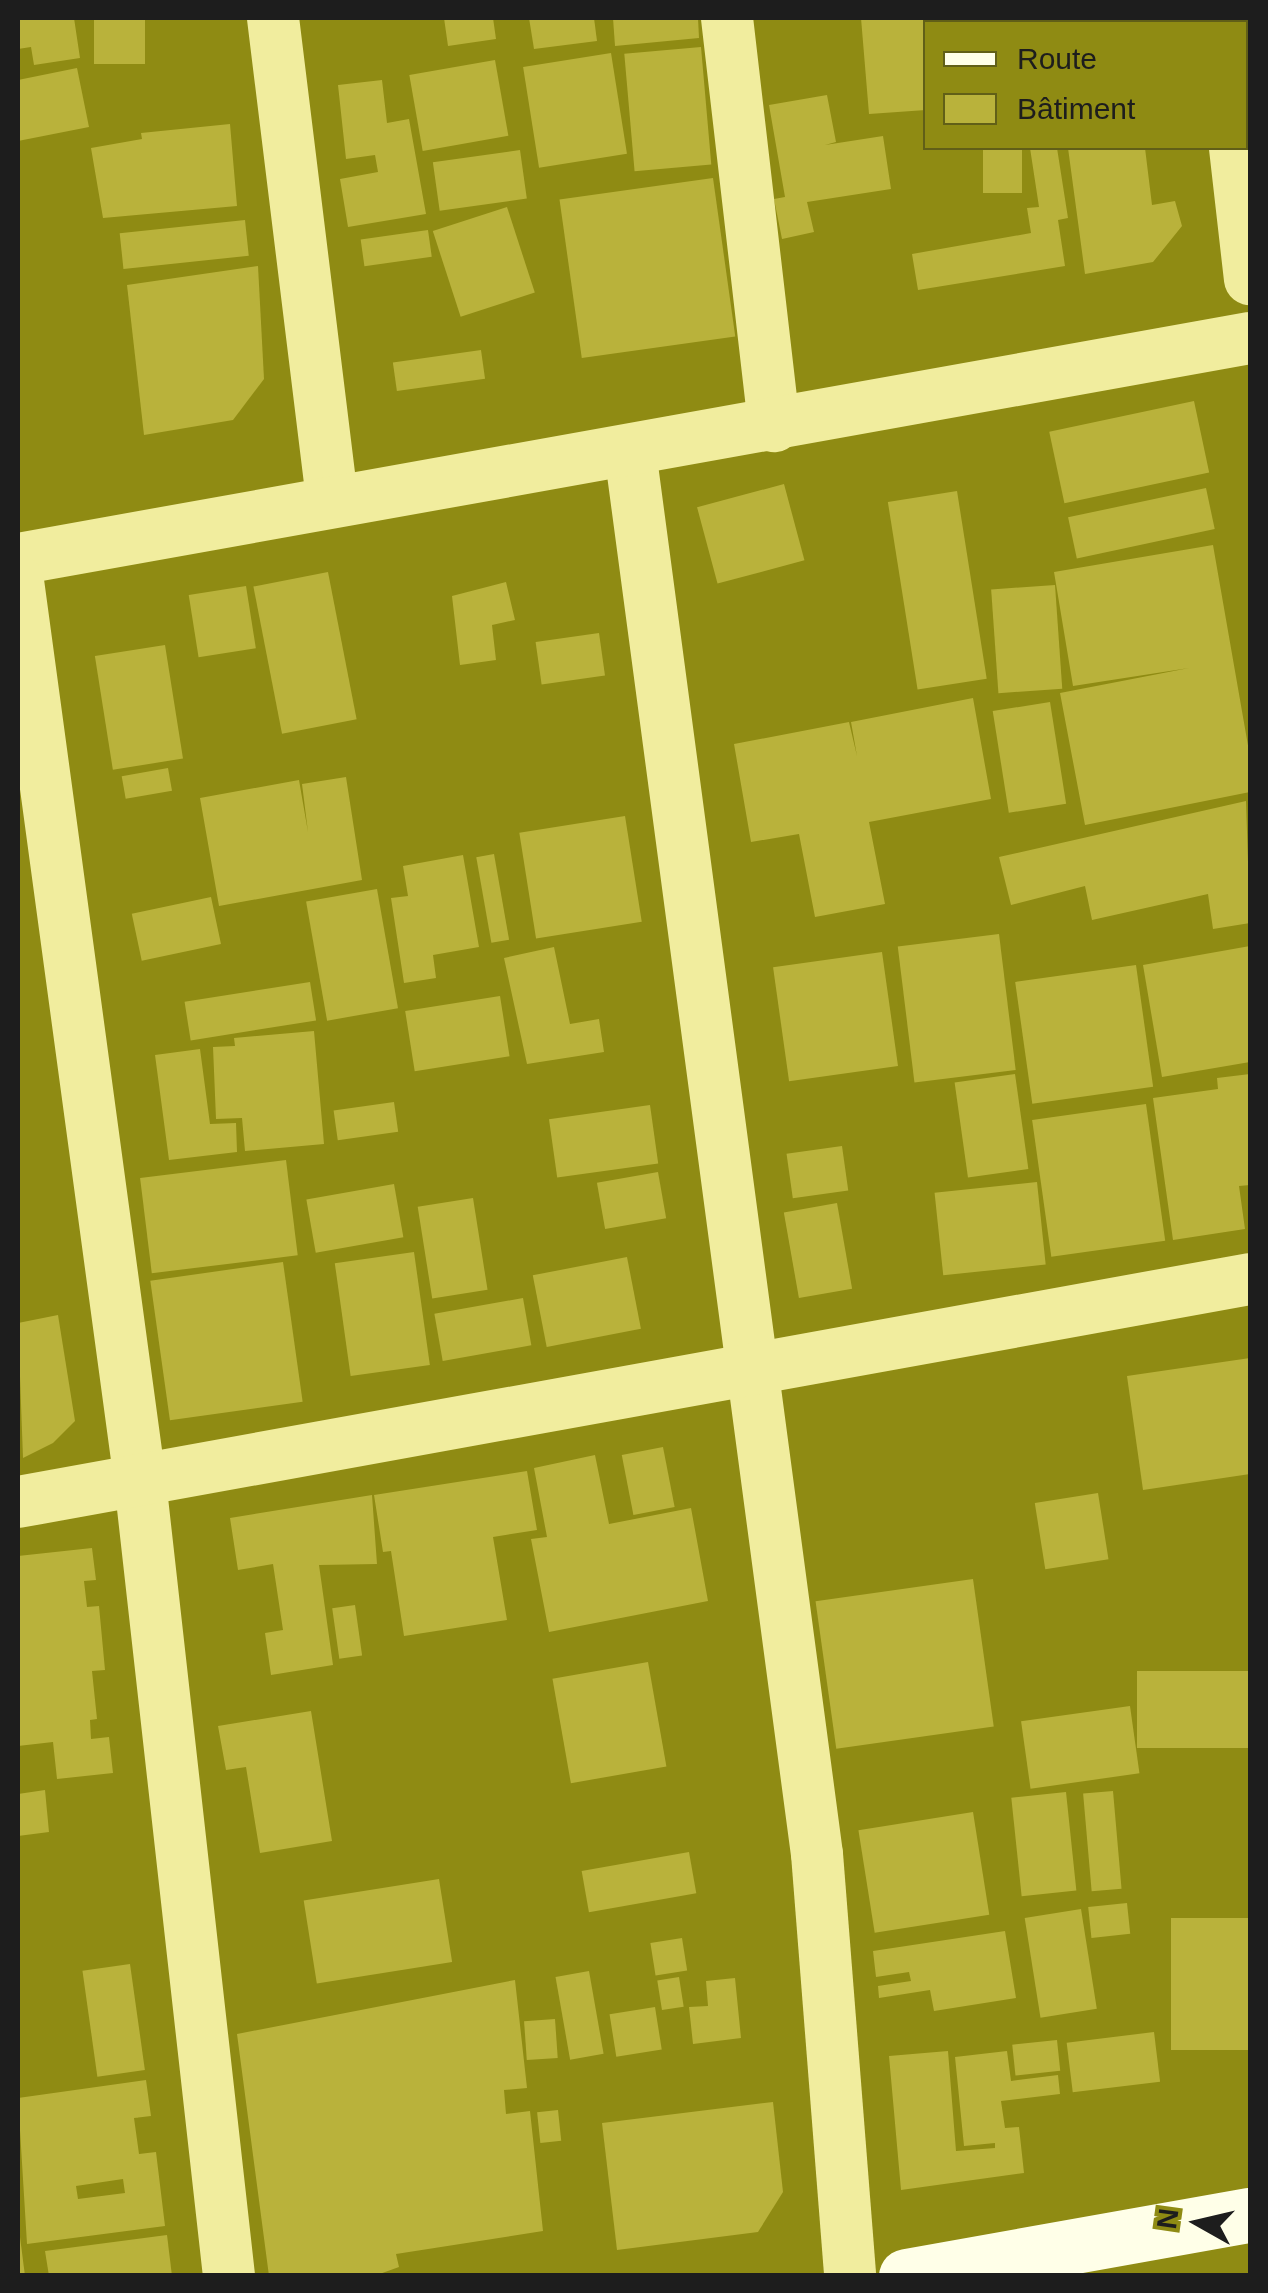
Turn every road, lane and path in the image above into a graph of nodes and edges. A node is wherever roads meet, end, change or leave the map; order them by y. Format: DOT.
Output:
graph roads {
  1 [pos="273,18"];
  2 [pos="728,18"];
  3 [pos="1235,150"];
  4 [pos="1250,278"];
  5 [pos="1250,338"];
  6 [pos="774,426"];
  7 [pos="630,452"];
  8 [pos="332,501"];
  9 [pos="18,558"];
  10 [pos="18,581"];
  11 [pos="1250,1279"];
  12 [pos="750,1372"];
  13 [pos="140,1481"];
  14 [pos="18,1502"];
  15 [pos="1250,2215"];
  16 [pos="230,2276"];
  17 [pos="850,2276"];
  18 [pos="906,2276"];
  1 -- 8 [label="street"];
  2 -- 6 [label="street"];
  3 -- 4 [label="street"];
  5 -- 6 [label="street"];
  6 -- 7 [label="street"];
  7 -- 8 [label="street"];
  7 -- 12 [label="street"];
  8 -- 9 [label="street"];
  10 -- 13 [label="street"];
  11 -- 12 [label="street"];
  12 -- 13 [label="street"];
  12 -- 17 [label="street"];
  13 -- 14 [label="street"];
  13 -- 16 [label="street"];
  15 -- 18 [label="main road"];
}
